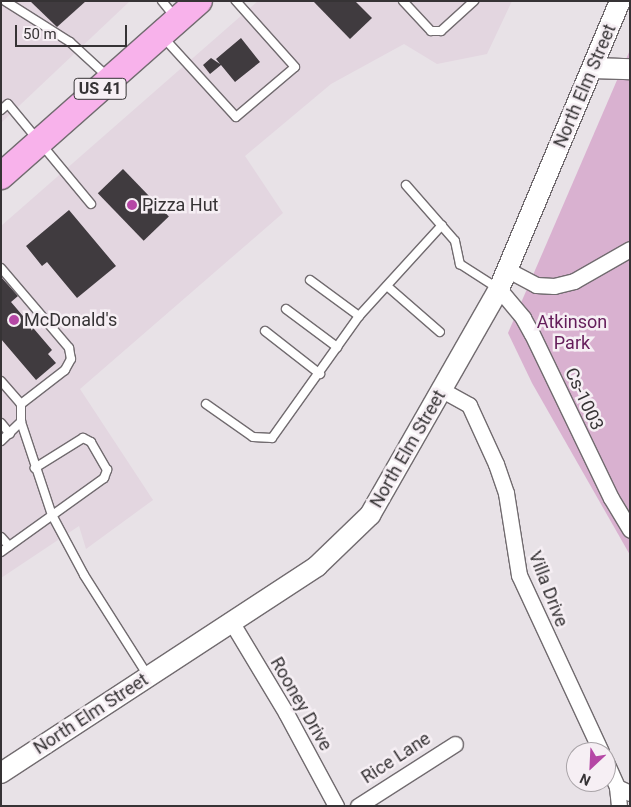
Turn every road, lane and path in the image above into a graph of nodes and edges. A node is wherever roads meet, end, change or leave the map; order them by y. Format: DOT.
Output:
graph roads {
  1 [pos="4,1"];
  2 [pos="199,1"];
  3 [pos="236,1"];
  4 [pos="403,1"];
  5 [pos="474,1"];
  6 [pos="620,1"];
  7 [pos="167,19"];
  8 [pos="594,68"];
  9 [pos="630,70"];
  10 [pos="110,79"];
  11 [pos="1,110"];
  12 [pos="41,141"];
  13 [pos="1,176"];
  14 [pos="406,185"];
  15 [pos="91,204"];
  16 [pos="442,225"];
  17 [pos="630,249"];
  18 [pos="1,268"];
  19 [pos="506,269"];
  20 [pos="310,280"];
  21 [pos="387,286"];
  22 [pos="499,289"];
  23 [pos="286,309"];
  24 [pos="359,316"];
  25 [pos="265,331"];
  26 [pos="440,332"];
  27 [pos="336,347"];
  28 [pos="320,374"];
  29 [pos="1,381"];
  30 [pos="442,390"];
  31 [pos="21,404"];
  32 [pos="206,404"];
  33 [pos="21,422"];
  34 [pos="1,423"];
  35 [pos="10,434"];
  36 [pos="1,441"];
  37 [pos="35,468"];
  38 [pos="52,515"];
  39 [pos="630,530"];
  40 [pos="1,537"];
  41 [pos="9,546"];
  42 [pos="1,552"];
  43 [pos="232,623"];
  44 [pos="148,676"];
  45 [pos="596,742"];
  46 [pos="455,744"];
  47 [pos="1,773"];
  48 [pos="616,778"];
  49 [pos="623,790"];
  50 [pos="336,806"];
  51 [pos="358,806"];
  52 [pos="619,806"];
  1 -- 10 [label="lane"];
  2 -- 7 [label="highway, US 41"];
  3 -- 7 [label="lane"];
  4 -- 5 [label="lane"];
  6 -- 8 [label="street, North Elm Street"];
  7 -- 10 [label="highway, US 41"];
  8 -- 9 [label="street"];
  8 -- 19 [label="street, North Elm Street"];
  10 -- 12 [label="highway, US 41"];
  11 -- 12 [label="lane"];
  12 -- 13 [label="highway, US 41"];
  12 -- 15 [label="lane"];
  14 -- 16 [label="lane"];
  16 -- 21 [label="lane"];
  16 -- 22 [label="lane"];
  17 -- 19 [label="street"];
  18 -- 31 [label="lane"];
  19 -- 22 [label="street, North Elm Street"];
  20 -- 24 [label="lane"];
  21 -- 24 [label="lane"];
  21 -- 26 [label="lane"];
  22 -- 30 [label="street, North Elm Street"];
  22 -- 39 [label="street, Cs-1003"];
  23 -- 27 [label="lane"];
  24 -- 27 [label="lane"];
  25 -- 28 [label="lane"];
  27 -- 28 [label="lane"];
  28 -- 32 [label="lane"];
  29 -- 31 [label="lane"];
  30 -- 43 [label="street, North Elm Street"];
  30 -- 45 [label="street, Villa Drive"];
  31 -- 33 [label="lane"];
  33 -- 35 [label="lane"];
  33 -- 37 [label="lane"];
  34 -- 35 [label="lane"];
  35 -- 36 [label="lane"];
  37 -- 38 [label="lane"];
  37 -- 38 [label="lane"];
  38 -- 41 [label="lane"];
  38 -- 44 [label="lane"];
  40 -- 41 [label="lane"];
  41 -- 42 [label="lane"];
  43 -- 44 [label="street, North Elm Street"];
  43 -- 50 [label="street, Rooney Drive"];
  44 -- 47 [label="street, North Elm Street"];
  46 -- 51 [label="street, Rice Lane"];
  48 -- 49 [label="street"];
  49 -- 52 [label="street"];
}
